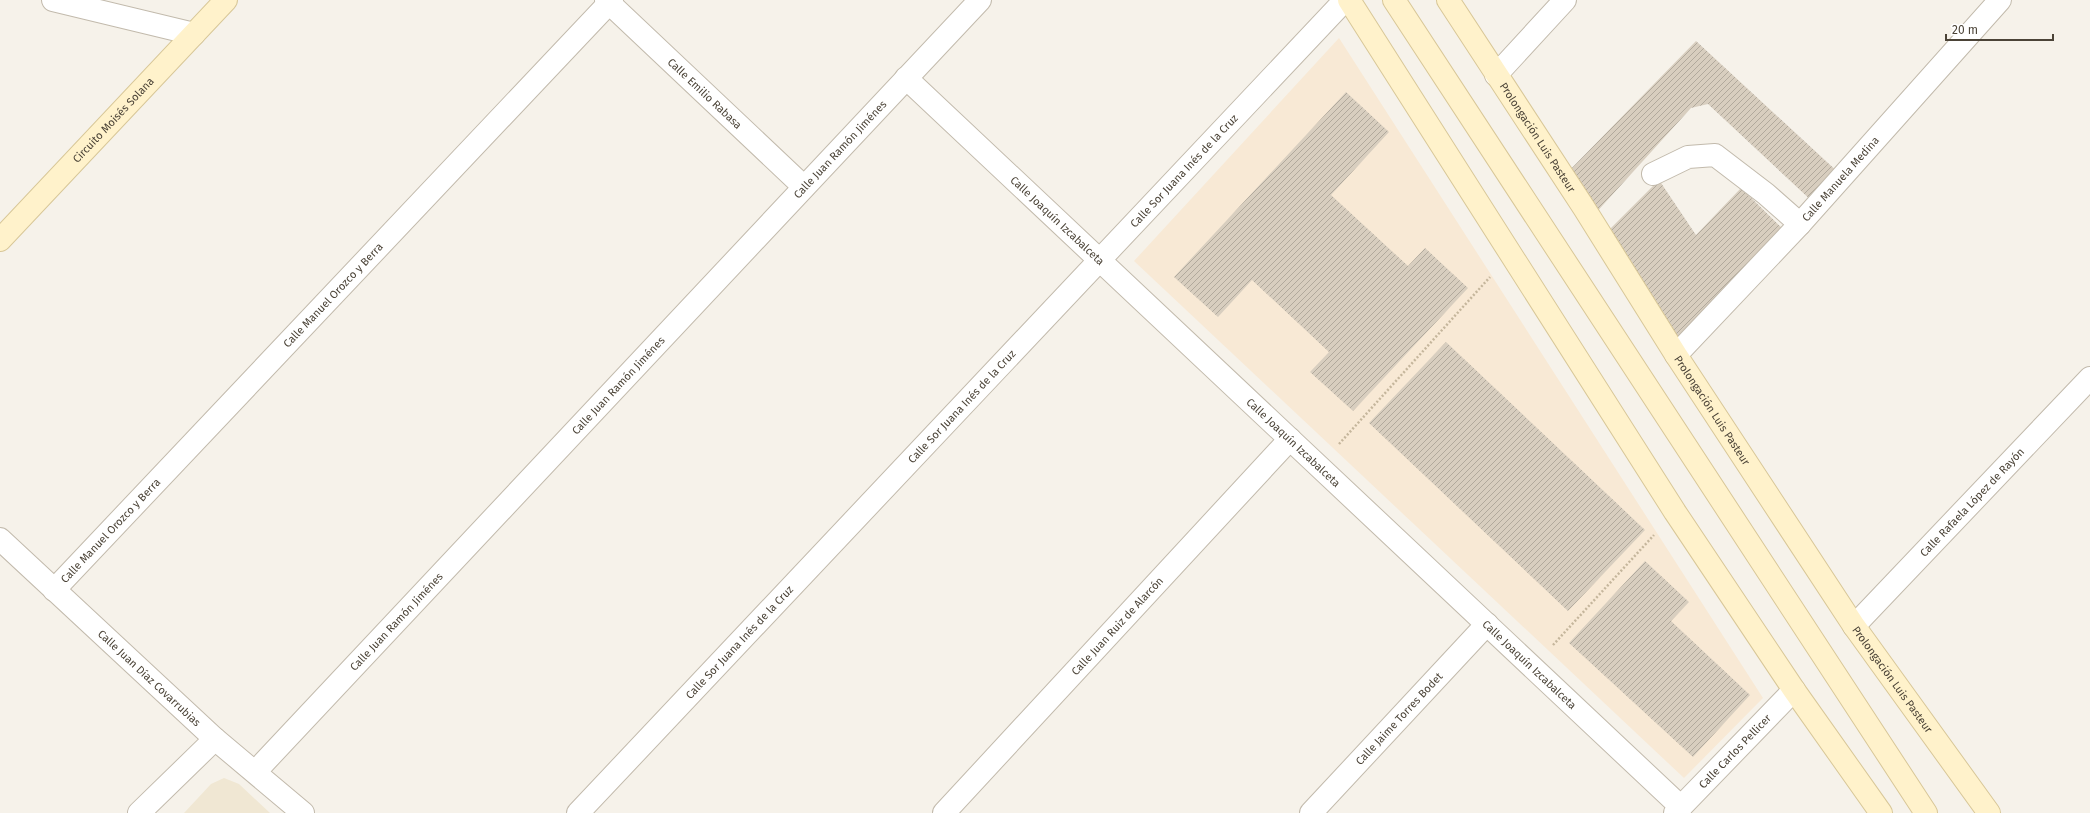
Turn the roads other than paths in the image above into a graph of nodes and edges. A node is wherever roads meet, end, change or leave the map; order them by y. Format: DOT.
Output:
graph roads {
  1 [pos="53,0"];
  2 [pos="226,0"];
  3 [pos="980,0"];
  4 [pos="1345,0"];
  5 [pos="1349,0"];
  6 [pos="1394,0"];
  7 [pos="1448,0"];
  8 [pos="1565,0"];
  9 [pos="2000,0"];
  10 [pos="609,1"];
  11 [pos="194,34"];
  12 [pos="1496,75"];
  13 [pos="906,78"];
  14 [pos="1653,174"];
  15 [pos="804,187"];
  16 [pos="1800,224"];
  17 [pos="0,240"];
  18 [pos="1100,260"];
  19 [pos="1676,355"];
  20 [pos="2090,378"];
  21 [pos="1290,440"];
  22 [pos="0,539"];
  23 [pos="54,590"];
  24 [pos="1487,624"];
  25 [pos="1854,626"];
  26 [pos="1794,690"];
  27 [pos="215,739"];
  28 [pos="256,771"];
  29 [pos="1678,810"];
  30 [pos="139,813"];
  31 [pos="303,813"];
  32 [pos="578,813"];
  33 [pos="944,813"];
  34 [pos="1311,813"];
  35 [pos="1881,813"];
  36 [pos="1926,813"];
  37 [pos="1989,813"];
  1 -- 11 [label="street"];
  2 -- 11 [label="main road, Circuito Moisés Solana"];
  3 -- 13 [label="street, Calle Juan Ramón Jiménes"];
  4 -- 18 [label="street, Calle Sor Juana Inés de la Cruz"];
  5 -- 26 [label="main road"];
  6 -- 36 [label="main road"];
  7 -- 12 [label="main road, Prolongación Luis Pasteur"];
  8 -- 12 [label="street"];
  9 -- 16 [label="street, Calle Manuela Medina"];
  10 -- 15 [label="street, Calle Emilio Rabasa"];
  10 -- 23 [label="street, Calle Manuel Orozco y Berra"];
  11 -- 17 [label="main road, Circuito Moisés Solana"];
  12 -- 19 [label="main road, Prolongación Luis Pasteur"];
  13 -- 15 [label="street, Calle Juan Ramón Jiménes"];
  13 -- 18 [label="street, Calle Joaquín Izcabalceta"];
  14 -- 16 [label="street"];
  15 -- 28 [label="street, Calle Juan Ramón Jiménes"];
  16 -- 19 [label="street, Calle Manuela Medina"];
  18 -- 21 [label="street, Calle Joaquín Izcabalceta"];
  18 -- 32 [label="street, Calle Sor Juana Inés de la Cruz"];
  19 -- 25 [label="main road, Prolongación Luis Pasteur"];
  20 -- 25 [label="street, Calle Rafaela López de Rayón"];
  21 -- 24 [label="street, Calle Joaquín Izcabalceta"];
  21 -- 33 [label="street, Calle Juan Ruiz de Alarcón"];
  22 -- 23 [label="street, Calle Juan Díaz Covarrubias"];
  23 -- 27 [label="street, Calle Juan Díaz Covarrubias"];
  24 -- 29 [label="street, Calle Joaquín Izcabalceta"];
  24 -- 34 [label="street, Calle Jaime Torres Bodet"];
  25 -- 37 [label="main road, Prolongación Luis Pasteur"];
  26 -- 29 [label="street, Calle Carlos Pellicer"];
  26 -- 35 [label="main road"];
  27 -- 28 [label="street, Calle Juan Díaz Covarrubias"];
  27 -- 30 [label="street"];
  28 -- 31 [label="street, Calle Juan Díaz Covarrubias"];
}
